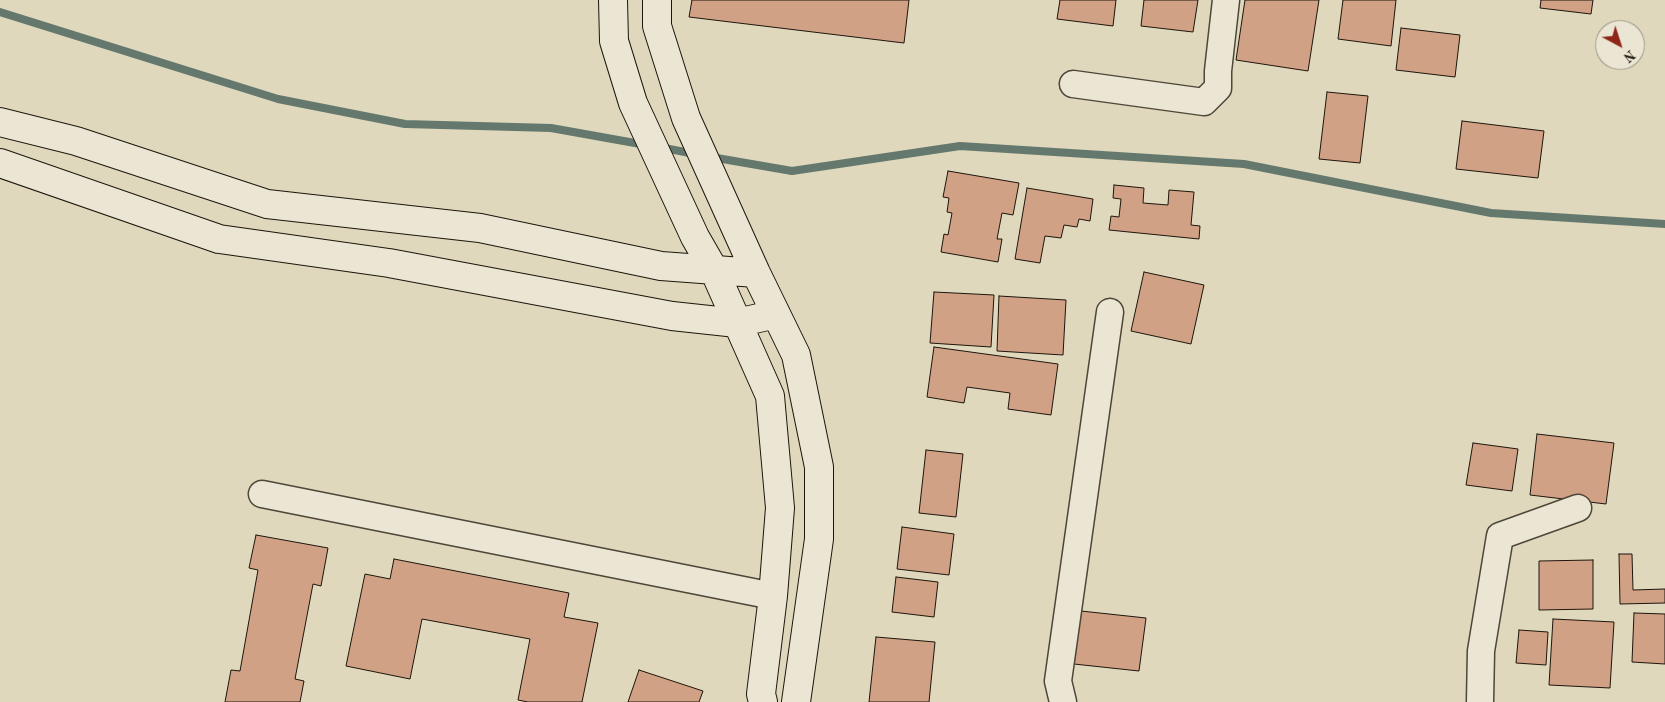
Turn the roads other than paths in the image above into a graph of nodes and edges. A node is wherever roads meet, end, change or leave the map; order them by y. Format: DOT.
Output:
graph roads {
  1 [pos="612,0"];
  2 [pos="657,0"];
  3 [pos="1226,0"];
  4 [pos="1073,84"];
  5 [pos="0,122"];
  6 [pos="0,163"];
  7 [pos="714,270"];
  8 [pos="756,273"];
  9 [pos="1110,312"];
  10 [pos="776,314"];
  11 [pos="737,323"];
  12 [pos="262,494"];
  13 [pos="1578,508"];
  14 [pos="773,596"];
  15 [pos="763,702"];
  16 [pos="796,702"];
  17 [pos="1063,702"];
  18 [pos="1480,702"];
  1 -- 7 [label="main road"];
  2 -- 8 [label="main road"];
  3 -- 4 [label="street"];
  5 -- 7 [label="main road"];
  6 -- 11 [label="main road"];
  7 -- 8 [label="main road"];
  7 -- 11 [label="main road"];
  8 -- 10 [label="main road"];
  9 -- 17 [label="street"];
  10 -- 11 [label="main road"];
  10 -- 16 [label="main road"];
  11 -- 14 [label="main road"];
  12 -- 14 [label="street"];
  13 -- 18 [label="street"];
  14 -- 15 [label="main road"];
}
